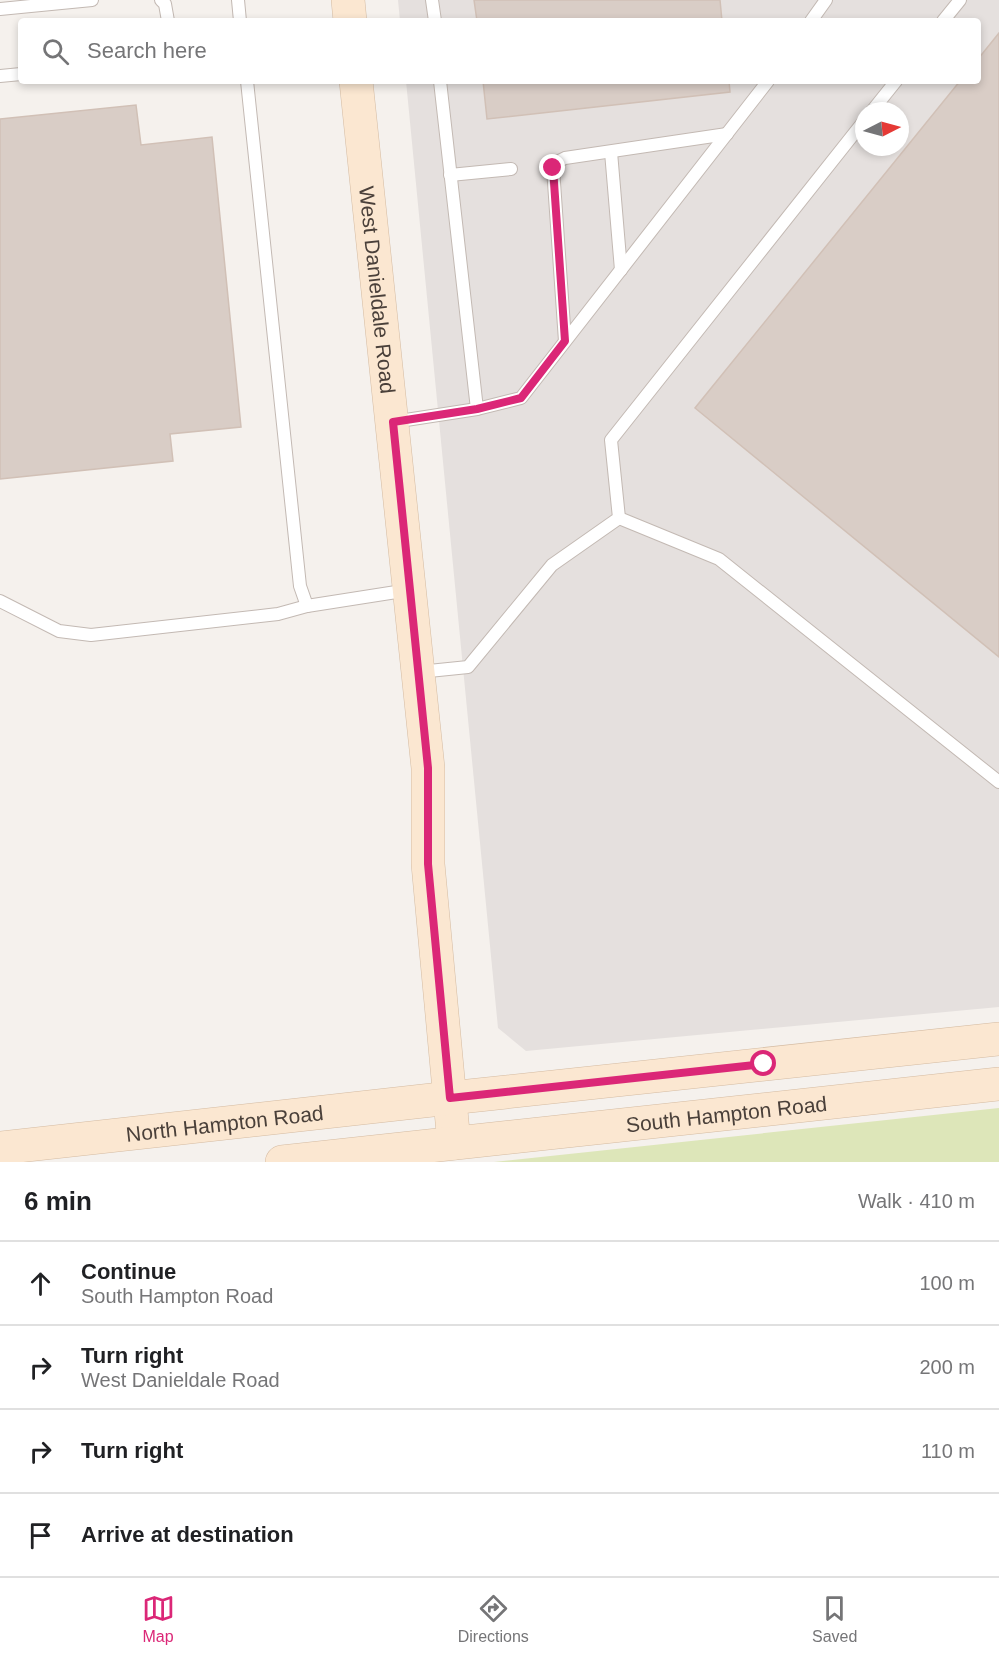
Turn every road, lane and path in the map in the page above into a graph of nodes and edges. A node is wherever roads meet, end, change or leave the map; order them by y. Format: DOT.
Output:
graph roads {
  1 [pos="92,0"];
  2 [pos="162,0"];
  3 [pos="238,0"];
  4 [pos="348,0"];
  5 [pos="432,0"];
  6 [pos="826,0"];
  7 [pos="960,0"];
  8 [pos="0,9"];
  9 [pos="167,18"];
  10 [pos="240,18"];
  11 [pos="350,18"];
  12 [pos="435,18"];
  13 [pos="813,18"];
  14 [pos="945,18"];
  15 [pos="18,74"];
  16 [pos="0,76"];
  17 [pos="247,84"];
  18 [pos="356,84"];
  19 [pos="440,84"];
  20 [pos="766,84"];
  21 [pos="894,84"];
  22 [pos="879,102"];
  23 [pos="855,132"];
  24 [pos="727,134"];
  25 [pos="611,152"];
  26 [pos="512,169"];
  27 [pos="450,176"];
  28 [pos="621,270"];
  29 [pos="565,341"];
  30 [pos="477,409"];
  31 [pos="393,422"];
  32 [pos="619,518"];
  33 [pos="410,590"];
  34 [pos="0,602"];
  35 [pos="307,606"];
  36 [pos="419,672"];
  37 [pos="999,782"];
  38 [pos="999,1039"];
  39 [pos="999,1084"];
  40 [pos="450,1098"];
  41 [pos="454,1143"];
  42 [pos="0,1148"];
  43 [pos="282,1162"];
  1 -- 8 [label="lane"];
  2 -- 9 [label="lane"];
  3 -- 10 [label="lane"];
  4 -- 11 [label="main road"];
  5 -- 12 [label="lane"];
  6 -- 13 [label="lane"];
  7 -- 14 [label="lane"];
  15 -- 16 [label="lane"];
  17 -- 35 [label="lane"];
  18 -- 31 [label="main road, West Danieldale Road"];
  19 -- 27 [label="lane"];
  20 -- 24 [label="lane"];
  21 -- 22 [label="lane"];
  23 -- 32 [label="lane"];
  24 -- 25 [label="lane"];
  24 -- 28 [label="lane"];
  25 -- 28 [label="lane"];
  25 -- 29 [label="lane"];
  26 -- 27 [label="lane"];
  27 -- 30 [label="lane"];
  28 -- 29 [label="lane"];
  29 -- 30 [label="lane"];
  30 -- 31 [label="lane"];
  31 -- 33 [label="main road, West Danieldale Road"];
  32 -- 36 [label="lane"];
  32 -- 37 [label="lane"];
  33 -- 35 [label="lane"];
  33 -- 36 [label="main road, West Danieldale Road"];
  34 -- 35 [label="lane"];
  36 -- 40 [label="main road, West Danieldale Road"];
  38 -- 40 [label="main road"];
  39 -- 41 [label="main road, South Hampton Road"];
  40 -- 41 [label="main road, West Danieldale Road"];
  40 -- 42 [label="main road, North Hampton Road"];
  41 -- 43 [label="main road"];
}
